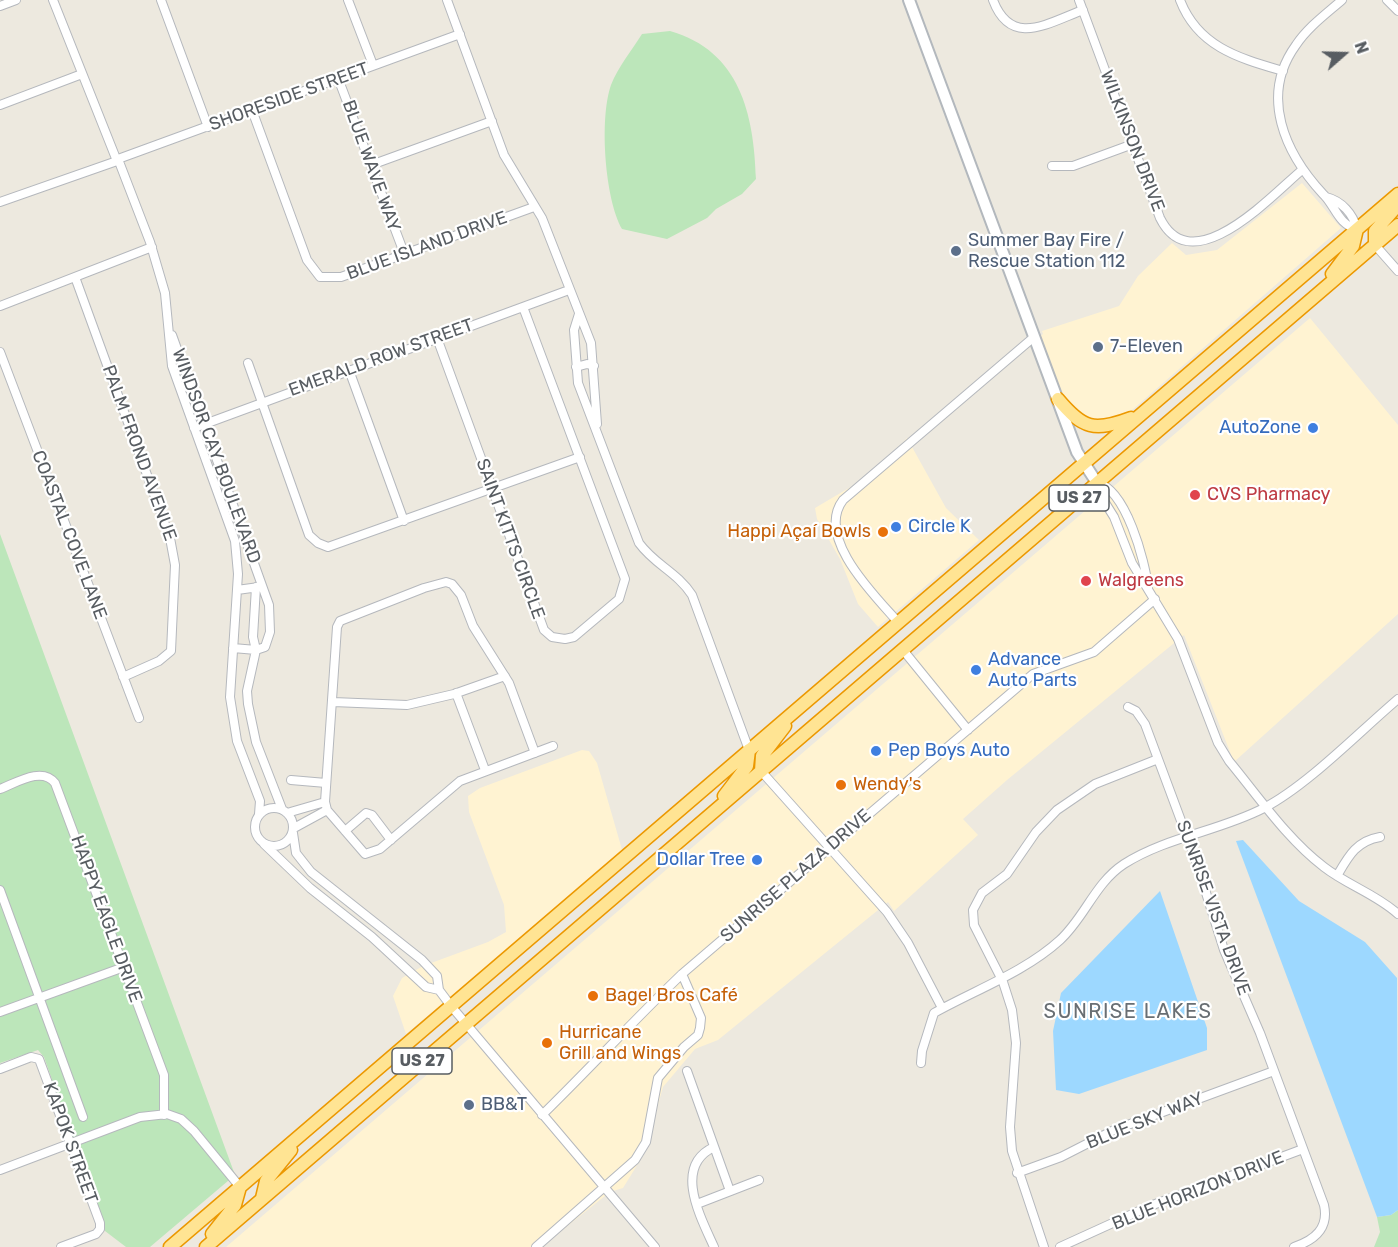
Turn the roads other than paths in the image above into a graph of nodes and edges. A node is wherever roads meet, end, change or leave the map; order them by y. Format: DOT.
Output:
graph roads {
  1 [pos="16,0"];
  2 [pos="53,0"];
  3 [pos="161,0"];
  4 [pos="348,0"];
  5 [pos="447,0"];
  6 [pos="909,0"];
  7 [pos="993,0"];
  8 [pos="1079,0"];
  9 [pos="1180,0"];
  10 [pos="1342,0"];
  11 [pos="1387,0"];
  12 [pos="0,6"];
  13 [pos="1083,10"];
  14 [pos="1398,11"];
  15 [pos="460,34"];
  16 [pos="373,66"];
  17 [pos="1283,71"];
  18 [pos="82,74"];
  19 [pos="338,78"];
  20 [pos="0,105"];
  21 [pos="252,110"];
  22 [pos="492,121"];
  23 [pos="208,127"];
  24 [pos="1133,144"];
  25 [pos="118,160"];
  26 [pos="371,165"];
  27 [pos="1052,166"];
  28 [pos="1302,170"];
  29 [pos="1398,194"];
  30 [pos="0,202"];
  31 [pos="1398,205"];
  32 [pos="534,207"];
  33 [pos="1398,225"];
  34 [pos="1357,229"];
  35 [pos="1375,245"];
  36 [pos="152,247"];
  37 [pos="404,253"];
  38 [pos="1388,259"];
  39 [pos="1398,261"];
  40 [pos="1398,271"];
  41 [pos="75,277"];
  42 [pos="569,290"];
  43 [pos="1317,294"];
  44 [pos="0,306"];
  45 [pos="523,307"];
  46 [pos="579,314"];
  47 [pos="168,325"];
  48 [pos="1034,337"];
  49 [pos="436,338"];
  50 [pos="0,352"];
  51 [pos="248,363"];
  52 [pos="594,366"];
  53 [pos="576,367"];
  54 [pos="349,370"];
  55 [pos="1058,399"];
  56 [pos="262,402"];
  57 [pos="1140,414"];
  58 [pos="205,423"];
  59 [pos="194,428"];
  60 [pos="597,429"];
  61 [pos="580,457"];
  62 [pos="1083,464"];
  63 [pos="1097,483"];
  64 [pos="491,489"];
  65 [pos="404,521"];
  66 [pos="259,587"];
  67 [pos="1148,587"];
  68 [pos="237,590"];
  69 [pos="1155,599"];
  70 [pos="898,622"];
  71 [pos="233,648"];
  72 [pos="256,650"];
  73 [pos="903,650"];
  74 [pos="505,676"];
  75 [pos="123,677"];
  76 [pos="456,693"];
  77 [pos="1397,701"];
  78 [pos="333,702"];
  79 [pos="800,706"];
  80 [pos="1128,707"];
  81 [pos="139,718"];
  82 [pos="968,730"];
  83 [pos="553,746"];
  84 [pos="749,750"];
  85 [pos="535,753"];
  86 [pos="1158,759"];
  87 [pos="485,770"];
  88 [pos="761,771"];
  89 [pos="291,780"];
  90 [pos="326,783"];
  91 [pos="0,789"];
  92 [pos="326,806"];
  93 [pos="1268,806"];
  94 [pos="285,811"];
  95 [pos="259,814"];
  96 [pos="708,816"];
  97 [pos="293,830"];
  98 [pos="345,831"];
  99 [pos="1380,837"];
  100 [pos="1188,838"];
  101 [pos="391,840"];
  102 [pos="264,844"];
  103 [pos="828,848"];
  104 [pos="1337,876"];
  105 [pos="0,890"];
  106 [pos="357,909"];
  107 [pos="1398,914"];
  108 [pos="348,920"];
  109 [pos="124,966"];
  110 [pos="682,974"];
  111 [pos="1001,976"];
  112 [pos="439,990"];
  113 [pos="40,998"];
  114 [pos="451,1006"];
  115 [pos="942,1008"];
  116 [pos="0,1012"];
  117 [pos="465,1024"];
  118 [pos="921,1063"];
  119 [pos="0,1069"];
  120 [pos="687,1071"];
  121 [pos="1274,1071"];
  122 [pos="164,1114"];
  123 [pos="542,1115"];
  124 [pos="83,1117"];
  125 [pos="309,1127"];
  126 [pos="71,1144"];
  127 [pos="714,1148"];
  128 [pos="1303,1149"];
  129 [pos="0,1170"];
  130 [pos="1017,1173"];
  131 [pos="759,1180"];
  132 [pos="240,1187"];
  133 [pos="604,1188"];
  134 [pos="730,1191"];
  135 [pos="262,1198"];
  136 [pos="697,1204"];
  137 [pos="61,1247"];
  138 [pos="170,1247"];
  139 [pos="204,1247"];
  140 [pos="536,1247"];
  141 [pos="655,1247"];
  142 [pos="714,1247"];
  143 [pos="1044,1247"];
  144 [pos="1060,1247"];
  145 [pos="1294,1247"];
  1 -- 12 [label="street"];
  2 -- 18 [label="street, WINDSOR CAY BOULEVARD"];
  3 -- 23 [label="street"];
  4 -- 16 [label="street"];
  5 -- 15 [label="street"];
  6 -- 48 [label="main road"];
  7 -- 13 [label="street"];
  8 -- 13 [label="street, WILKINSON DRIVE"];
  9 -- 17 [label="street"];
  10 -- 17 [label="street"];
  11 -- 14 [label="street"];
  13 -- 24 [label="street, WILKINSON DRIVE"];
  15 -- 16 [label="street, SHORESIDE STREET"];
  15 -- 22 [label="street"];
  16 -- 19 [label="street, SHORESIDE STREET"];
  17 -- 28 [label="street"];
  18 -- 20 [label="street"];
  18 -- 25 [label="street, WINDSOR CAY BOULEVARD"];
  19 -- 21 [label="street, SHORESIDE STREET"];
  19 -- 26 [label="street, BLUE WAVE WAY"];
  21 -- 23 [label="street, SHORESIDE STREET"];
  21 -- 37 [label="street, BLUE ISLAND DRIVE"];
  22 -- 26 [label="street"];
  22 -- 32 [label="street"];
  23 -- 25 [label="street, SHORESIDE STREET"];
  24 -- 27 [label="street"];
  24 -- 28 [label="street, WILKINSON DRIVE"];
  25 -- 30 [label="street, SHORESIDE STREET"];
  25 -- 36 [label="street, WINDSOR CAY BOULEVARD"];
  26 -- 37 [label="street, BLUE WAVE WAY"];
  28 -- 34 [label="street"];
  29 -- 34 [label="highway, US 27"];
  31 -- 35 [label="highway"];
  32 -- 37 [label="street, BLUE ISLAND DRIVE"];
  32 -- 42 [label="street"];
  33 -- 35 [label="highway, US 27"];
  34 -- 43 [label="highway"];
  34 -- 57 [label="highway, US 27"];
  35 -- 38 [label="street"];
  35 -- 43 [label="highway, US 27"];
  36 -- 41 [label="street"];
  36 -- 47 [label="street, WINDSOR CAY BOULEVARD"];
  38 -- 39 [label="street"];
  38 -- 40 [label="street"];
  41 -- 44 [label="street"];
  41 -- 75 [label="street, PALM FROND AVENUE"];
  42 -- 45 [label="street, EMERALD ROW STREET"];
  42 -- 46 [label="street"];
  43 -- 63 [label="highway, US 27"];
  45 -- 49 [label="street, EMERALD ROW STREET"];
  45 -- 61 [label="street, SAINT KITTS CIRCLE"];
  46 -- 52 [label="street"];
  46 -- 53 [label="street"];
  47 -- 58 [label="street, WINDSOR CAY BOULEVARD"];
  47 -- 59 [label="street, WINDSOR CAY BOULEVARD"];
  48 -- 55 [label="main road"];
  48 -- 70 [label="street"];
  49 -- 54 [label="street, EMERALD ROW STREET"];
  49 -- 64 [label="street, SAINT KITTS CIRCLE"];
  50 -- 75 [label="street, COASTAL COVE LANE"];
  51 -- 56 [label="street"];
  52 -- 53 [label="street"];
  52 -- 60 [label="street"];
  53 -- 60 [label="street"];
  54 -- 56 [label="street, EMERALD ROW STREET"];
  54 -- 65 [label="street"];
  55 -- 57 [label="highway"];
  55 -- 62 [label="main road"];
  56 -- 58 [label="street, EMERALD ROW STREET"];
  56 -- 65 [label="street"];
  57 -- 62 [label="highway, US 27"];
  58 -- 59 [label="street, EMERALD ROW STREET"];
  58 -- 66 [label="street, WINDSOR CAY BOULEVARD"];
  59 -- 68 [label="street, WINDSOR CAY BOULEVARD"];
  60 -- 84 [label="street"];
  61 -- 64 [label="street"];
  61 -- 64 [label="street, SAINT KITTS CIRCLE"];
  62 -- 63 [label="main road"];
  62 -- 70 [label="highway, US 27"];
  63 -- 67 [label="street"];
  63 -- 67 [label="street"];
  63 -- 73 [label="highway, US 27"];
  64 -- 65 [label="street"];
  66 -- 68 [label="street, WINDSOR CAY BOULEVARD"];
  66 -- 72 [label="street, WINDSOR CAY BOULEVARD"];
  66 -- 72 [label="street, WINDSOR CAY BOULEVARD"];
  67 -- 69 [label="street"];
  68 -- 71 [label="street, WINDSOR CAY BOULEVARD"];
  69 -- 82 [label="street, SUNRISE PLAZA DRIVE"];
  69 -- 93 [label="street"];
  70 -- 79 [label="highway, US 27"];
  71 -- 72 [label="street"];
  71 -- 95 [label="street, WINDSOR CAY BOULEVARD"];
  72 -- 94 [label="street, WINDSOR CAY BOULEVARD"];
  73 -- 82 [label="street"];
  73 -- 88 [label="highway, US 27"];
  74 -- 76 [label="street"];
  74 -- 78 [label="street"];
  74 -- 85 [label="street"];
  75 -- 81 [label="street, COASTAL COVE LANE"];
  76 -- 78 [label="street"];
  76 -- 87 [label="street"];
  77 -- 93 [label="street"];
  78 -- 90 [label="street"];
  79 -- 84 [label="highway, US 27"];
  79 -- 88 [label="highway"];
  80 -- 86 [label="street, SUNRISE VISTA DRIVE"];
  82 -- 103 [label="street, SUNRISE PLAZA DRIVE"];
  83 -- 85 [label="street"];
  84 -- 96 [label="highway"];
  84 -- 114 [label="highway, US 27"];
  85 -- 87 [label="street"];
  86 -- 100 [label="street, SUNRISE VISTA DRIVE"];
  86 -- 111 [label="street"];
  87 -- 101 [label="street"];
  88 -- 96 [label="highway, US 27"];
  88 -- 103 [label="street"];
  89 -- 90 [label="street"];
  90 -- 92 [label="street"];
  91 -- 109 [label="street, HAPPY EAGLE DRIVE"];
  92 -- 94 [label="street"];
  92 -- 97 [label="street"];
  92 -- 98 [label="street"];
  93 -- 100 [label="street"];
  93 -- 104 [label="street"];
  94 -- 95 [label="street"];
  94 -- 97 [label="street, WINDSOR CAY BOULEVARD"];
  95 -- 102 [label="street, WINDSOR CAY BOULEVARD"];
  96 -- 117 [label="highway, US 27"];
  97 -- 102 [label="street"];
  97 -- 106 [label="street, WINDSOR CAY BOULEVARD"];
  98 -- 101 [label="street"];
  98 -- 101 [label="street"];
  99 -- 104 [label="street"];
  100 -- 111 [label="street"];
  100 -- 121 [label="street, SUNRISE VISTA DRIVE"];
  102 -- 108 [label="street, WINDSOR CAY BOULEVARD"];
  103 -- 110 [label="street, SUNRISE PLAZA DRIVE"];
  103 -- 115 [label="street"];
  104 -- 107 [label="street"];
  105 -- 113 [label="street"];
  106 -- 108 [label="street"];
  106 -- 112 [label="street, WINDSOR CAY BOULEVARD"];
  108 -- 112 [label="street, WINDSOR CAY BOULEVARD"];
  109 -- 113 [label="street"];
  109 -- 122 [label="street, HAPPY EAGLE DRIVE"];
  110 -- 123 [label="street, SUNRISE PLAZA DRIVE"];
  110 -- 133 [label="street"];
  111 -- 115 [label="street"];
  111 -- 130 [label="street"];
  112 -- 114 [label="street, WINDSOR CAY BOULEVARD"];
  113 -- 116 [label="street"];
  113 -- 124 [label="street"];
  114 -- 117 [label="street, WINDSOR CAY BOULEVARD"];
  114 -- 125 [label="highway, US 27"];
  115 -- 118 [label="street"];
  117 -- 123 [label="street, WINDSOR CAY BOULEVARD"];
  117 -- 135 [label="highway, US 27"];
  119 -- 126 [label="street, KAPOK STREET"];
  120 -- 127 [label="street"];
  121 -- 128 [label="street, SUNRISE VISTA DRIVE"];
  121 -- 130 [label="street, BLUE SKY WAY"];
  122 -- 126 [label="street"];
  122 -- 132 [label="street"];
  123 -- 133 [label="street, WINDSOR CAY BOULEVARD"];
  125 -- 132 [label="highway, US 27"];
  125 -- 135 [label="highway"];
  126 -- 129 [label="street"];
  126 -- 137 [label="street, KAPOK STREET"];
  127 -- 134 [label="street"];
  127 -- 136 [label="street"];
  128 -- 144 [label="street, BLUE HORIZON DRIVE"];
  128 -- 145 [label="street, SUNRISE VISTA DRIVE"];
  130 -- 143 [label="street"];
  131 -- 134 [label="street"];
  132 -- 138 [label="highway, US 27"];
  132 -- 139 [label="highway"];
  133 -- 140 [label="street"];
  133 -- 141 [label="street, WINDSOR CAY BOULEVARD"];
  134 -- 136 [label="street"];
  135 -- 139 [label="highway, US 27"];
  136 -- 142 [label="street"];
}
